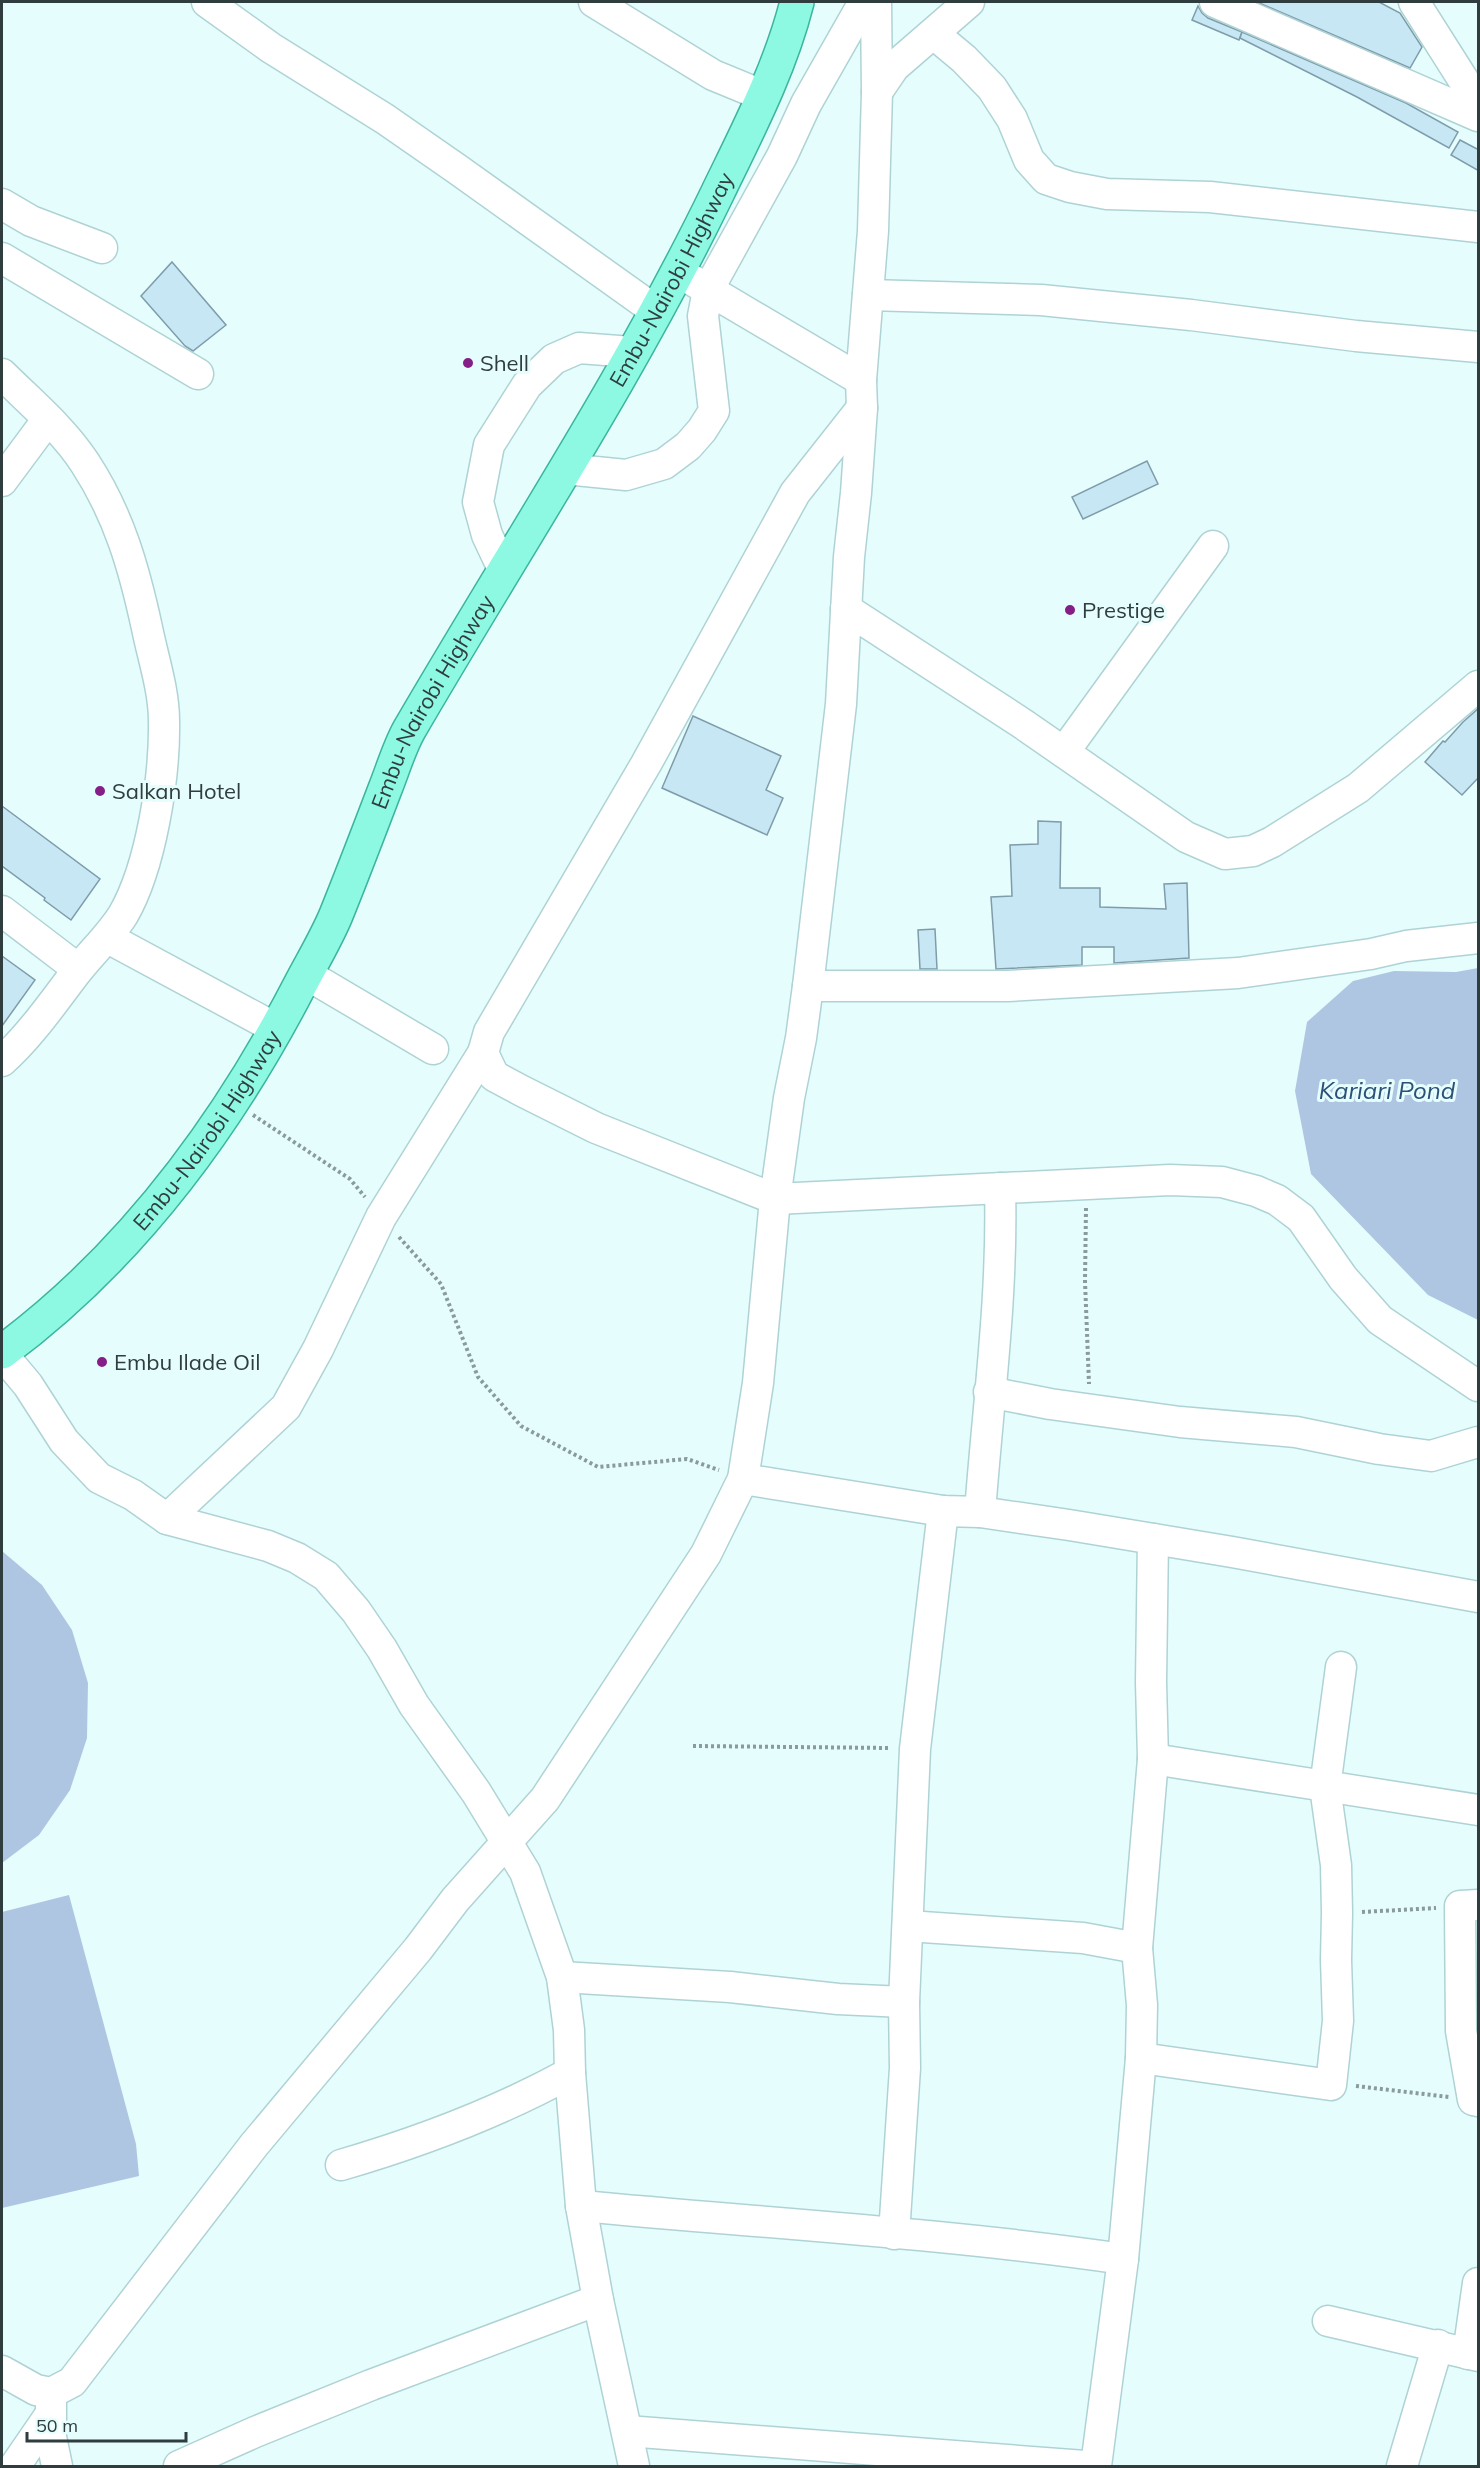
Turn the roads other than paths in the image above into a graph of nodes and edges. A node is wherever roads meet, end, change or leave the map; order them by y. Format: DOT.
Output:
graph roads {
  1 [pos="207,2"];
  2 [pos="594,2"];
  3 [pos="797,2"];
  4 [pos="864,2"];
  5 [pos="876,2"];
  6 [pos="969,2"];
  7 [pos="1215,2"];
  8 [pos="1414,2"];
  9 [pos="934,34"];
  10 [pos="878,92"];
  11 [pos="764,96"];
  12 [pos="1479,103"];
  13 [pos="1479,116"];
  14 [pos="2,204"];
  15 [pos="1479,227"];
  16 [pos="102,248"];
  17 [pos="2,258"];
  18 [pos="679,272"];
  19 [pos="708,290"];
  20 [pos="868,295"];
  21 [pos="656,311"];
  22 [pos="1479,347"];
  23 [pos="632,352"];
  24 [pos="2,374"];
  25 [pos="198,374"];
  26 [pos="862,394"];
  27 [pos="48,419"];
  28 [pos="565,469"];
  29 [pos="2,481"];
  30 [pos="1213,546"];
  31 [pos="504,572"];
  32 [pos="846,609"];
  33 [pos="1479,686"];
  34 [pos="1064,752"];
  35 [pos="2,911"];
  36 [pos="108,938"];
  37 [pos="1479,938"];
  38 [pos="78,969"];
  39 [pos="306,974"];
  40 [pos="808,986"];
  41 [pos="277,1029"];
  42 [pos="433,1049"];
  43 [pos="483,1053"];
  44 [pos="2,1061"];
  45 [pos="1000,1188"];
  46 [pos="775,1198"];
  47 [pos="2,1353"];
  48 [pos="1479,1386"];
  49 [pos="989,1392"];
  50 [pos="1479,1442"];
  51 [pos="743,1479"];
  52 [pos="943,1511"];
  53 [pos="980,1512"];
  54 [pos="167,1519"];
  55 [pos="1153,1539"];
  56 [pos="1479,1597"];
  57 [pos="1341,1666"];
  58 [pos="1153,1759"];
  59 [pos="1325,1787"];
  60 [pos="1479,1810"];
  61 [pos="507,1840"];
  62 [pos="1469,1906"];
  63 [pos="908,1926"];
  64 [pos="1137,1948"];
  65 [pos="562,1977"];
  66 [pos="904,2002"];
  67 [pos="1141,2058"];
  68 [pos="570,2073"];
  69 [pos="1476,2100"];
  70 [pos="341,2165"];
  71 [pos="581,2206"];
  72 [pos="894,2234"];
  73 [pos="1123,2259"];
  74 [pos="1479,2283"];
  75 [pos="598,2300"];
  76 [pos="1328,2321"];
  77 [pos="1438,2346"];
  78 [pos="1473,2355"];
  79 [pos="2,2371"];
  80 [pos="50,2404"];
  81 [pos="627,2431"];
  82 [pos="15,2466"];
  83 [pos="57,2466"];
  84 [pos="179,2466"];
  85 [pos="634,2466"];
  86 [pos="1085,2466"];
  87 [pos="1096,2466"];
  88 [pos="1402,2466"];
  1 -- 21 [label="street"];
  2 -- 11 [label="street"];
  3 -- 11 [label="main road, Embu-Nairobi Highway"];
  4 -- 19 [label="street"];
  5 -- 10 [label="street"];
  6 -- 9 [label="street"];
  7 -- 13 [label="street"];
  8 -- 12 [label="street"];
  9 -- 10 [label="street"];
  9 -- 15 [label="street"];
  10 -- 20 [label="street"];
  11 -- 18 [label="main road, Embu-Nairobi Highway"];
  14 -- 16 [label="street"];
  17 -- 25 [label="street"];
  18 -- 19 [label="street"];
  18 -- 21 [label="main road, Embu-Nairobi Highway"];
  19 -- 26 [label="street"];
  19 -- 28 [label="street"];
  20 -- 22 [label="street"];
  20 -- 26 [label="street"];
  21 -- 23 [label="main road, Embu-Nairobi Highway"];
  23 -- 28 [label="main road, Embu-Nairobi Highway"];
  23 -- 31 [label="street"];
  24 -- 27 [label="street"];
  26 -- 32 [label="street"];
  26 -- 43 [label="street"];
  27 -- 29 [label="street"];
  27 -- 36 [label="street"];
  28 -- 31 [label="main road, Embu-Nairobi Highway"];
  30 -- 34 [label="street"];
  31 -- 39 [label="main road, Embu-Nairobi Highway"];
  32 -- 34 [label="street"];
  32 -- 40 [label="street"];
  33 -- 34 [label="street"];
  35 -- 38 [label="street"];
  36 -- 38 [label="street"];
  36 -- 41 [label="street"];
  37 -- 40 [label="street"];
  38 -- 44 [label="street"];
  39 -- 41 [label="main road, Embu-Nairobi Highway"];
  39 -- 42 [label="street"];
  40 -- 46 [label="street"];
  41 -- 47 [label="main road, Embu-Nairobi Highway"];
  43 -- 46 [label="street"];
  43 -- 54 [label="street"];
  45 -- 46 [label="street"];
  45 -- 48 [label="street"];
  45 -- 49 [label="street"];
  46 -- 51 [label="street"];
  47 -- 54 [label="street"];
  49 -- 50 [label="street"];
  49 -- 53 [label="street"];
  51 -- 52 [label="street"];
  51 -- 61 [label="street"];
  52 -- 53 [label="street"];
  52 -- 63 [label="street"];
  53 -- 55 [label="street"];
  54 -- 61 [label="street"];
  55 -- 56 [label="street"];
  55 -- 58 [label="street"];
  57 -- 59 [label="street"];
  58 -- 59 [label="street"];
  58 -- 64 [label="street"];
  59 -- 60 [label="street"];
  59 -- 67 [label="street"];
  61 -- 65 [label="street"];
  61 -- 80 [label="street"];
  62 -- 69 [label="street"];
  63 -- 64 [label="street"];
  63 -- 66 [label="street"];
  64 -- 67 [label="street"];
  65 -- 66 [label="street"];
  65 -- 68 [label="street"];
  66 -- 72 [label="street"];
  67 -- 73 [label="street"];
  68 -- 70 [label="street"];
  68 -- 71 [label="street"];
  71 -- 72 [label="street"];
  71 -- 75 [label="street"];
  72 -- 73 [label="street"];
  73 -- 87 [label="street"];
  74 -- 78 [label="street"];
  75 -- 81 [label="street"];
  75 -- 84 [label="street"];
  76 -- 77 [label="street"];
  77 -- 78 [label="street"];
  77 -- 88 [label="street"];
  79 -- 80 [label="street"];
  80 -- 82 [label="street"];
  80 -- 83 [label="street"];
  81 -- 85 [label="street"];
  81 -- 86 [label="street"];
}
